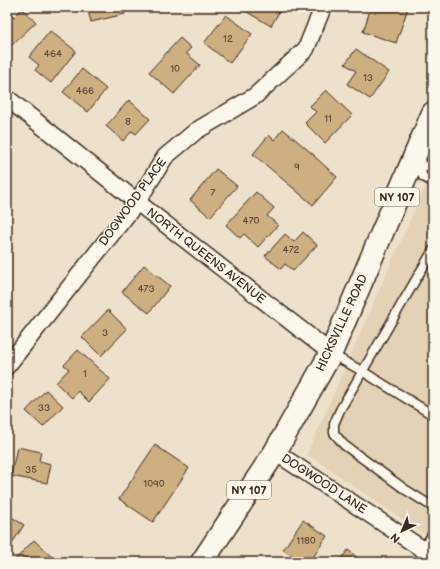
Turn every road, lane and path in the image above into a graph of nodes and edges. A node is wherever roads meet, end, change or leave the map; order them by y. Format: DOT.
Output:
graph roads {
  1 [pos="323,7"];
  2 [pos="7,98"];
  3 [pos="433,113"];
  4 [pos="433,166"];
  5 [pos="416,167"];
  6 [pos="433,182"];
  7 [pos="137,202"];
  8 [pos="433,250"];
  9 [pos="331,354"];
  10 [pos="7,366"];
  11 [pos="362,371"];
  12 [pos="433,415"];
  13 [pos="275,452"];
  14 [pos="433,507"];
  15 [pos="433,533"];
  16 [pos="428,553"];
  17 [pos="202,562"];
  1 -- 7 [label="street, DOGWOOD PLACE"];
  2 -- 7 [label="street, NORTH QUEENS AVENUE"];
  3 -- 5 [label="main road, HICKSVILLE ROAD / NY 107"];
  4 -- 5 [label="lane"];
  5 -- 6 [label="lane"];
  5 -- 9 [label="main road, HICKSVILLE ROAD / NY 107"];
  7 -- 9 [label="street, NORTH QUEENS AVENUE"];
  7 -- 10 [label="street, DOGWOOD PLACE"];
  8 -- 11 [label="lane"];
  9 -- 11 [label="lane"];
  9 -- 13 [label="main road, HICKSVILLE ROAD / NY 107"];
  11 -- 12 [label="lane"];
  11 -- 14 [label="lane"];
  13 -- 16 [label="street, DOGWOOD LANE"];
  13 -- 17 [label="main road, HICKSVILLE ROAD / NY 107"];
  15 -- 16 [label="lane"];
}
